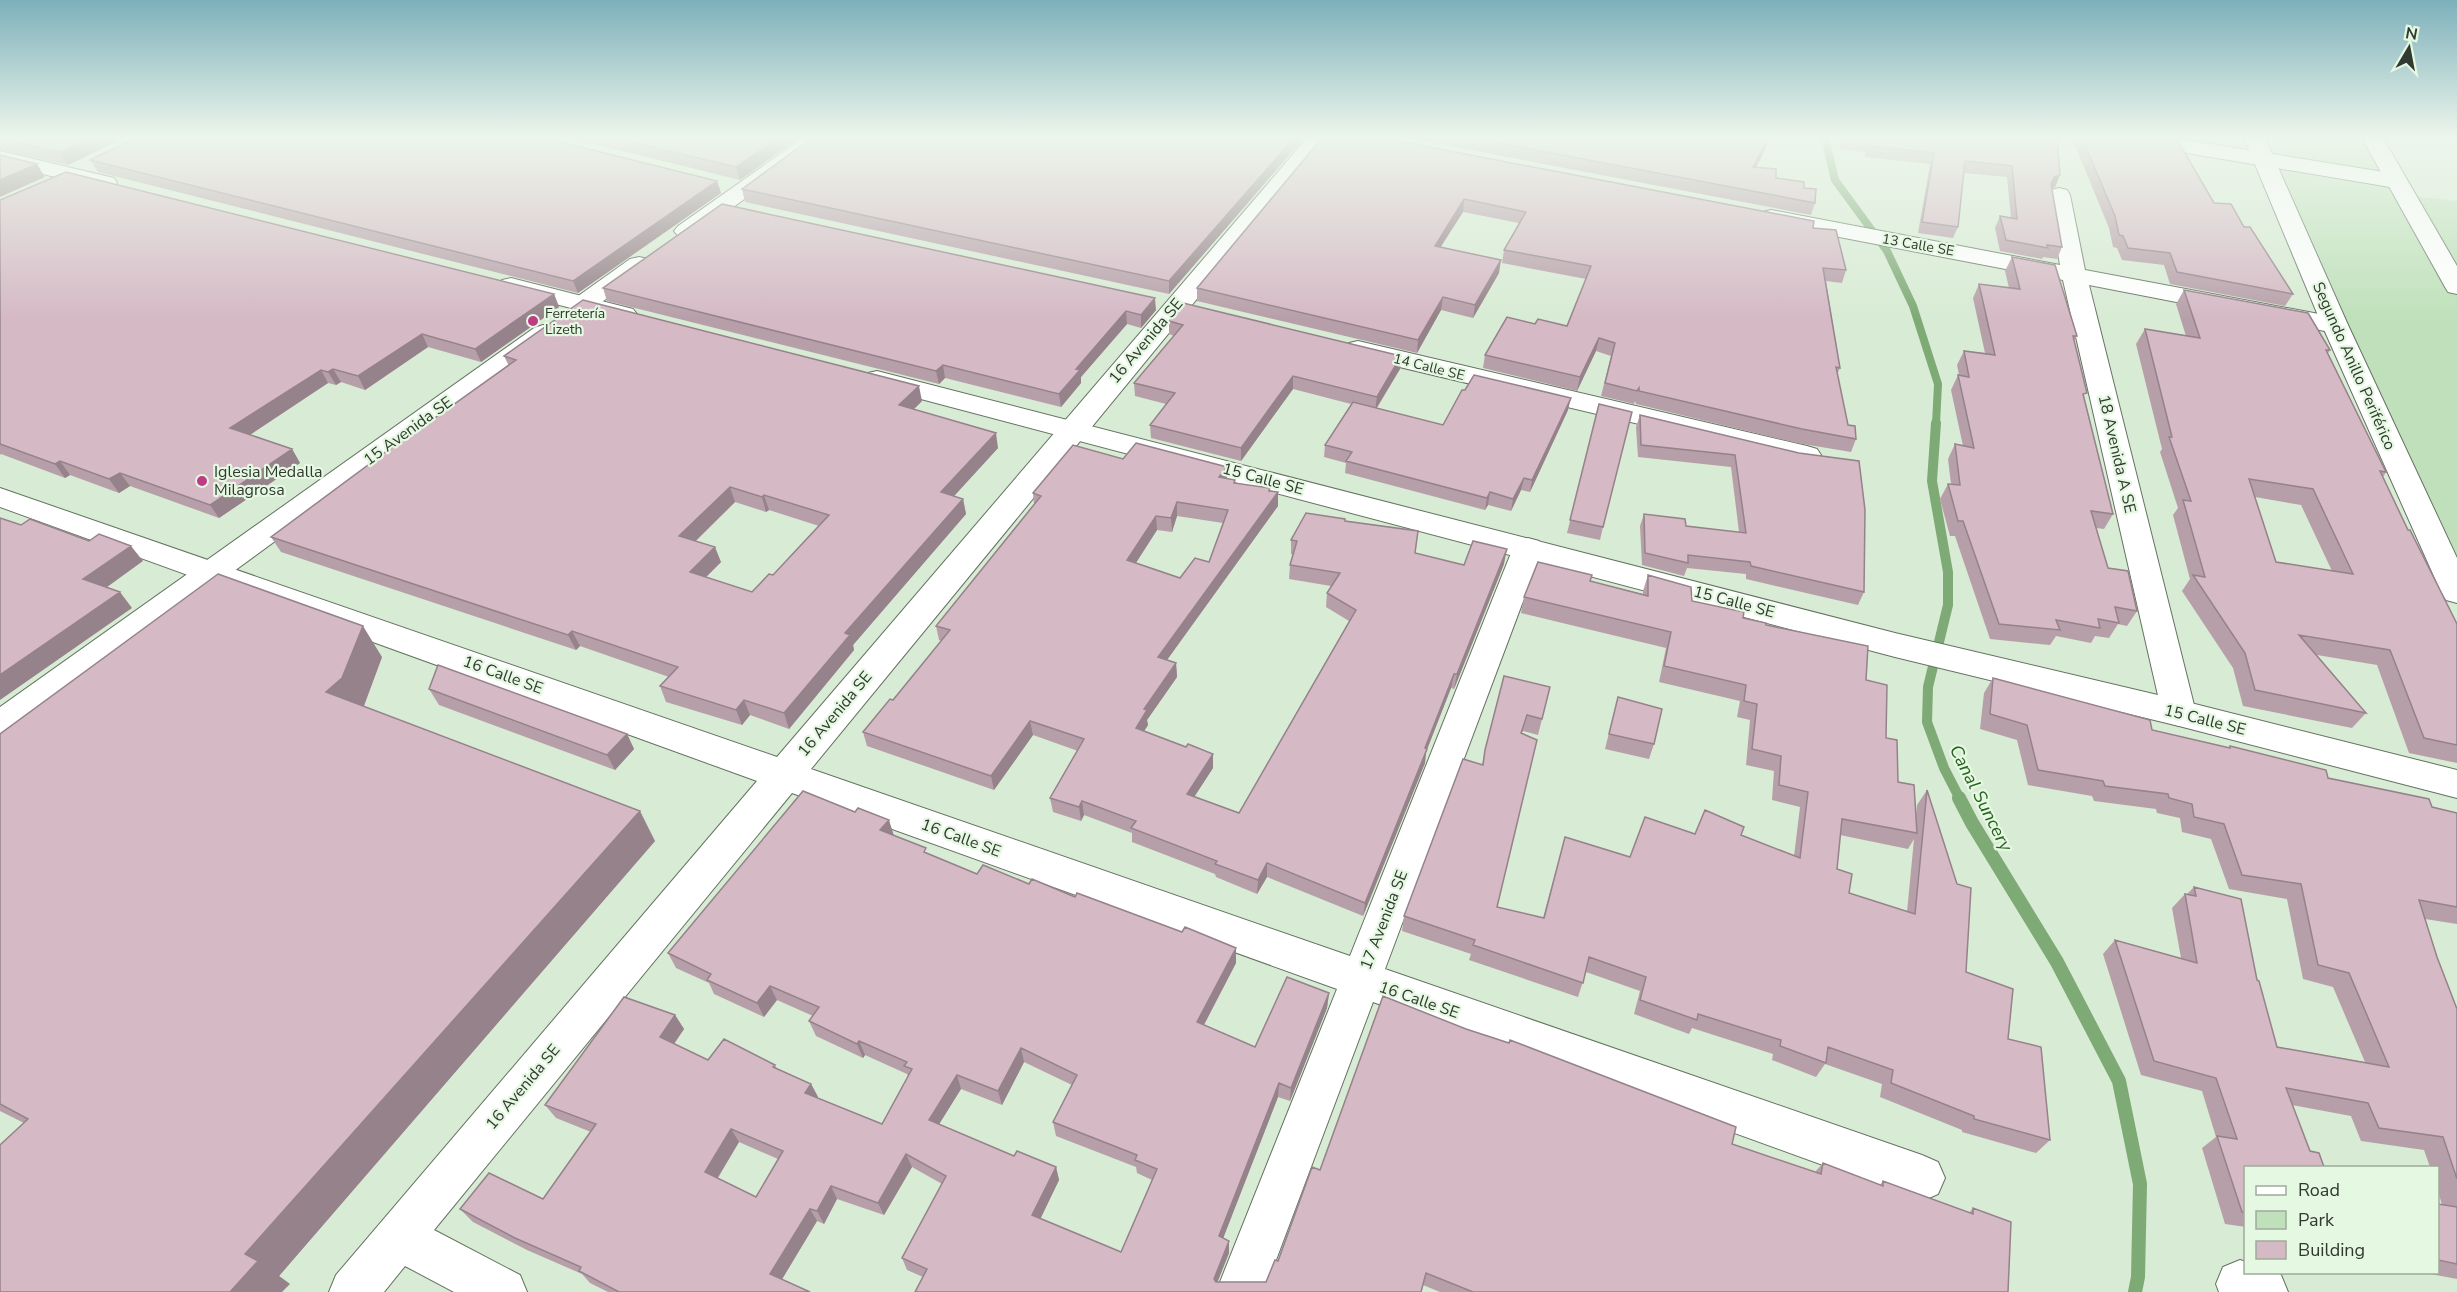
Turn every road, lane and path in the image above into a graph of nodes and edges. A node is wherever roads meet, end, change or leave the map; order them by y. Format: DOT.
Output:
graph roads {
  1 [pos="717,198"];
  2 [pos="727,198"];
  3 [pos="1267,198"];
  4 [pos="2061,198"];
  5 [pos="2280,198"];
  6 [pos="2406,198"];
  7 [pos="1748,213"];
  8 [pos="756,214"];
  9 [pos="2074,274"];
  10 [pos="492,280"];
  11 [pos="2457,287"];
  12 [pos="583,304"];
  13 [pos="651,321"];
  14 [pos="2335,325"];
  15 [pos="1336,344"];
  16 [pos="856,374"];
  17 [pos="1073,429"];
  18 [pos="1828,459"];
  19 [pos="0,497"];
  20 [pos="1528,548"];
  21 [pos="212,572"];
  22 [pos="2457,592"];
  23 [pos="2179,713"];
  24 [pos="0,724"];
  25 [pos="784,775"];
  26 [pos="2457,784"];
  27 [pos="1361,979"];
  28 [pos="1922,1178"];
  29 [pos="399,1237"];
  30 [pos="352,1292"];
  31 [pos="502,1292"];
  32 [pos="1240,1292"];
  1 -- 12 [label="street, 15 Avenida SE"];
  2 -- 8 [label="street"];
  3 -- 17 [label="street, 16 Avenida SE"];
  4 -- 9 [label="street, 18 Avenida A SE"];
  5 -- 14 [label="street, Segundo Anillo Periférico"];
  6 -- 11 [label="street"];
  7 -- 9 [label="street, 13 Calle SE"];
  9 -- 14 [label="street, 13 Calle SE"];
  9 -- 23 [label="street, 18 Avenida A SE"];
  10 -- 12 [label="street"];
  12 -- 13 [label="street"];
  12 -- 21 [label="street, 15 Avenida SE"];
  14 -- 22 [label="street, Segundo Anillo Periférico"];
  15 -- 18 [label="street, 14 Calle SE"];
  16 -- 17 [label="street, 15 Calle SE"];
  17 -- 20 [label="street, 15 Calle SE"];
  17 -- 25 [label="street, 16 Avenida SE"];
  19 -- 21 [label="street, 16 Calle SE"];
  20 -- 23 [label="street, 15 Calle SE"];
  20 -- 27 [label="street, 17 Avenida SE"];
  21 -- 24 [label="street, 15 Avenida SE"];
  21 -- 25 [label="street, 16 Calle SE"];
  23 -- 26 [label="street, 15 Calle SE"];
  25 -- 27 [label="street, 16 Calle SE"];
  25 -- 29 [label="street, 16 Avenida SE"];
  27 -- 28 [label="street, 16 Calle SE"];
  27 -- 32 [label="street, 17 Avenida SE"];
  29 -- 30 [label="street, 16 Avenida SE"];
  29 -- 31 [label="street"];
}
